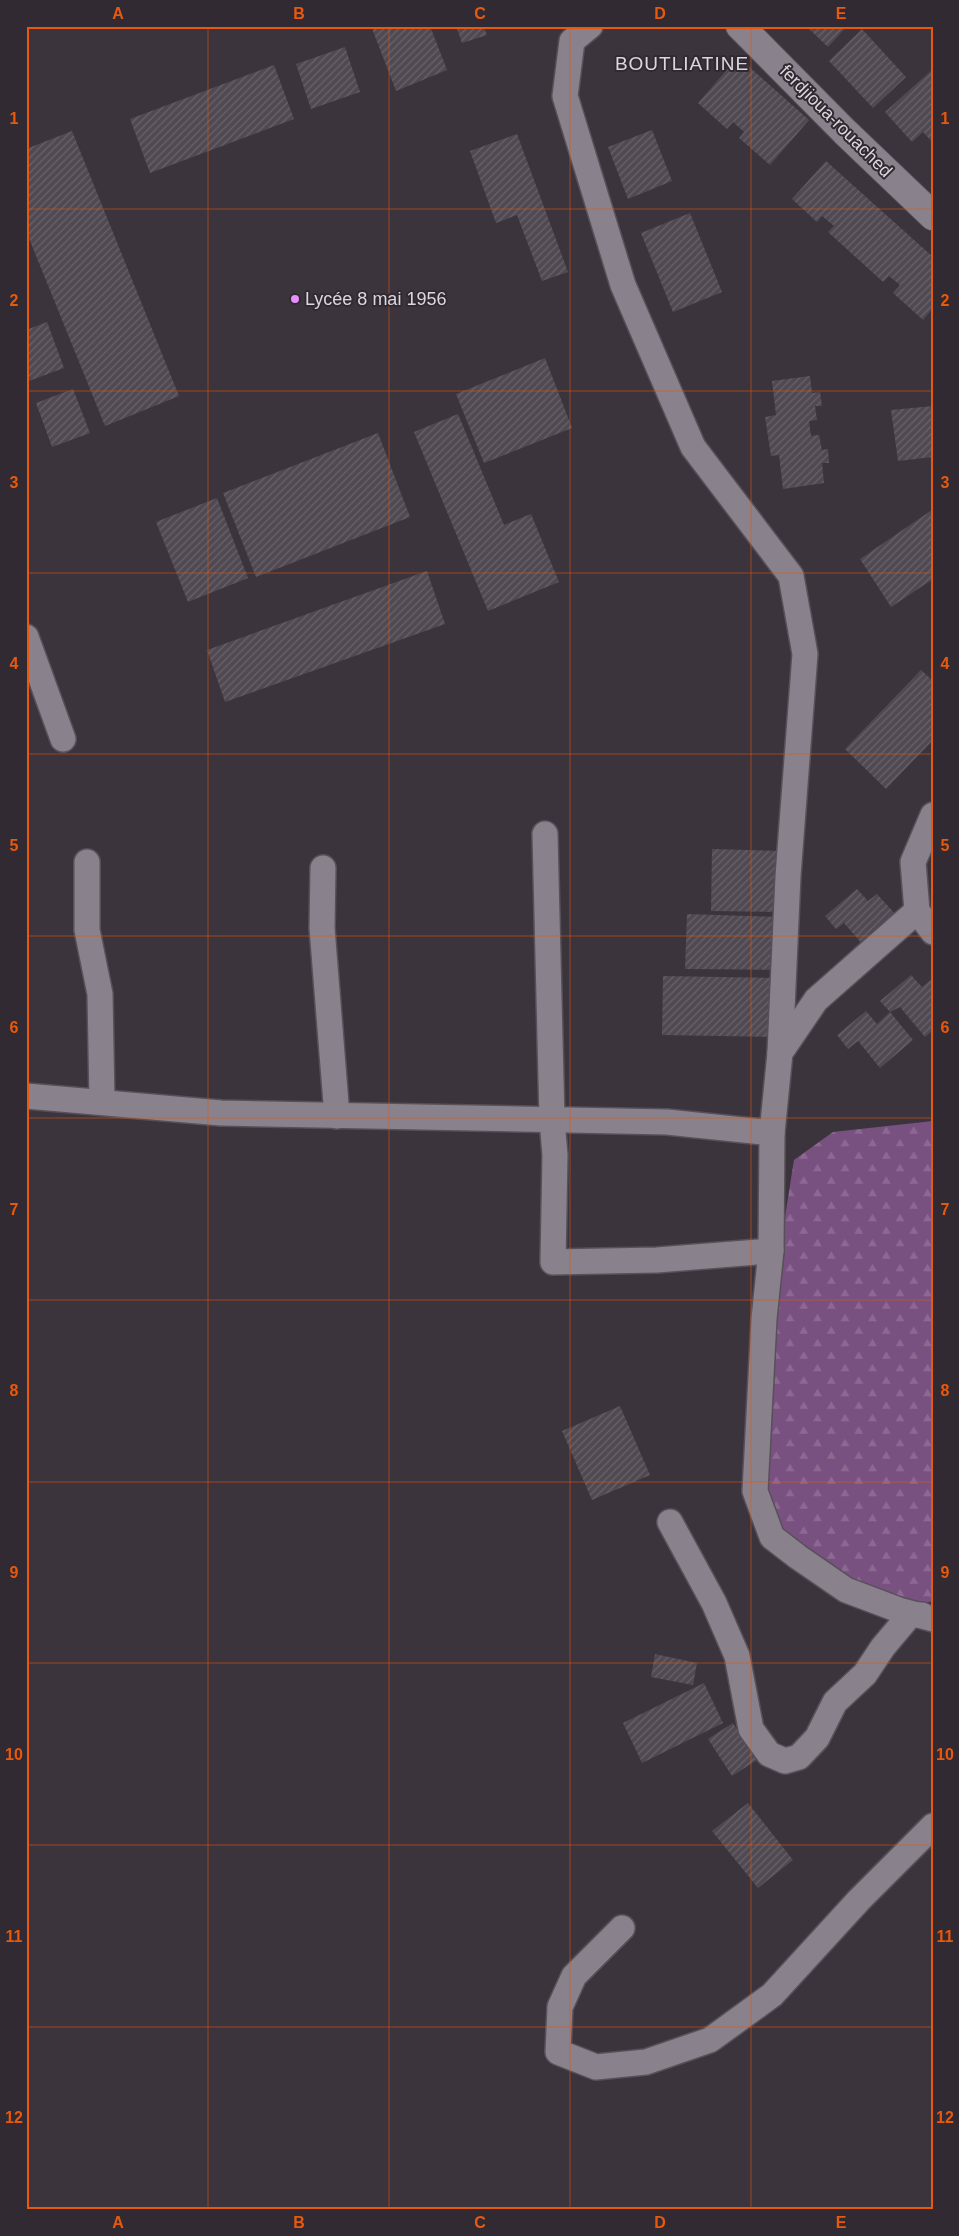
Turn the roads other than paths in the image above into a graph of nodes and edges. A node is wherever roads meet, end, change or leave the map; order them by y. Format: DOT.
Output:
graph roads {
  1 [pos="590,26"];
  2 [pos="740,26"];
  3 [pos="933,216"];
  4 [pos="26,637"];
  5 [pos="63,739"];
  6 [pos="933,815"];
  7 [pos="546,834"];
  8 [pos="86,862"];
  9 [pos="323,868"];
  10 [pos="917,911"];
  11 [pos="933,932"];
  12 [pos="780,1053"];
  13 [pos="26,1096"];
  14 [pos="102,1102"];
  15 [pos="337,1116"];
  16 [pos="552,1120"];
  17 [pos="772,1133"];
  18 [pos="771,1251"];
  19 [pos="670,1522"];
  20 [pos="927,1617"];
  21 [pos="933,1826"];
  22 [pos="622,1928"];
  1 -- 12 [label="street"];
  2 -- 3 [label="main road, ferdjioua-rouached"];
  4 -- 5 [label="street"];
  6 -- 10 [label="street"];
  7 -- 16 [label="street"];
  8 -- 14 [label="street"];
  9 -- 15 [label="street"];
  10 -- 11 [label="street"];
  10 -- 12 [label="street"];
  12 -- 17 [label="street"];
  13 -- 14 [label="street"];
  14 -- 15 [label="street"];
  15 -- 16 [label="street"];
  16 -- 17 [label="street"];
  16 -- 18 [label="street"];
  17 -- 18 [label="street"];
  18 -- 20 [label="street"];
  19 -- 20 [label="street"];
  21 -- 22 [label="street"];
}
